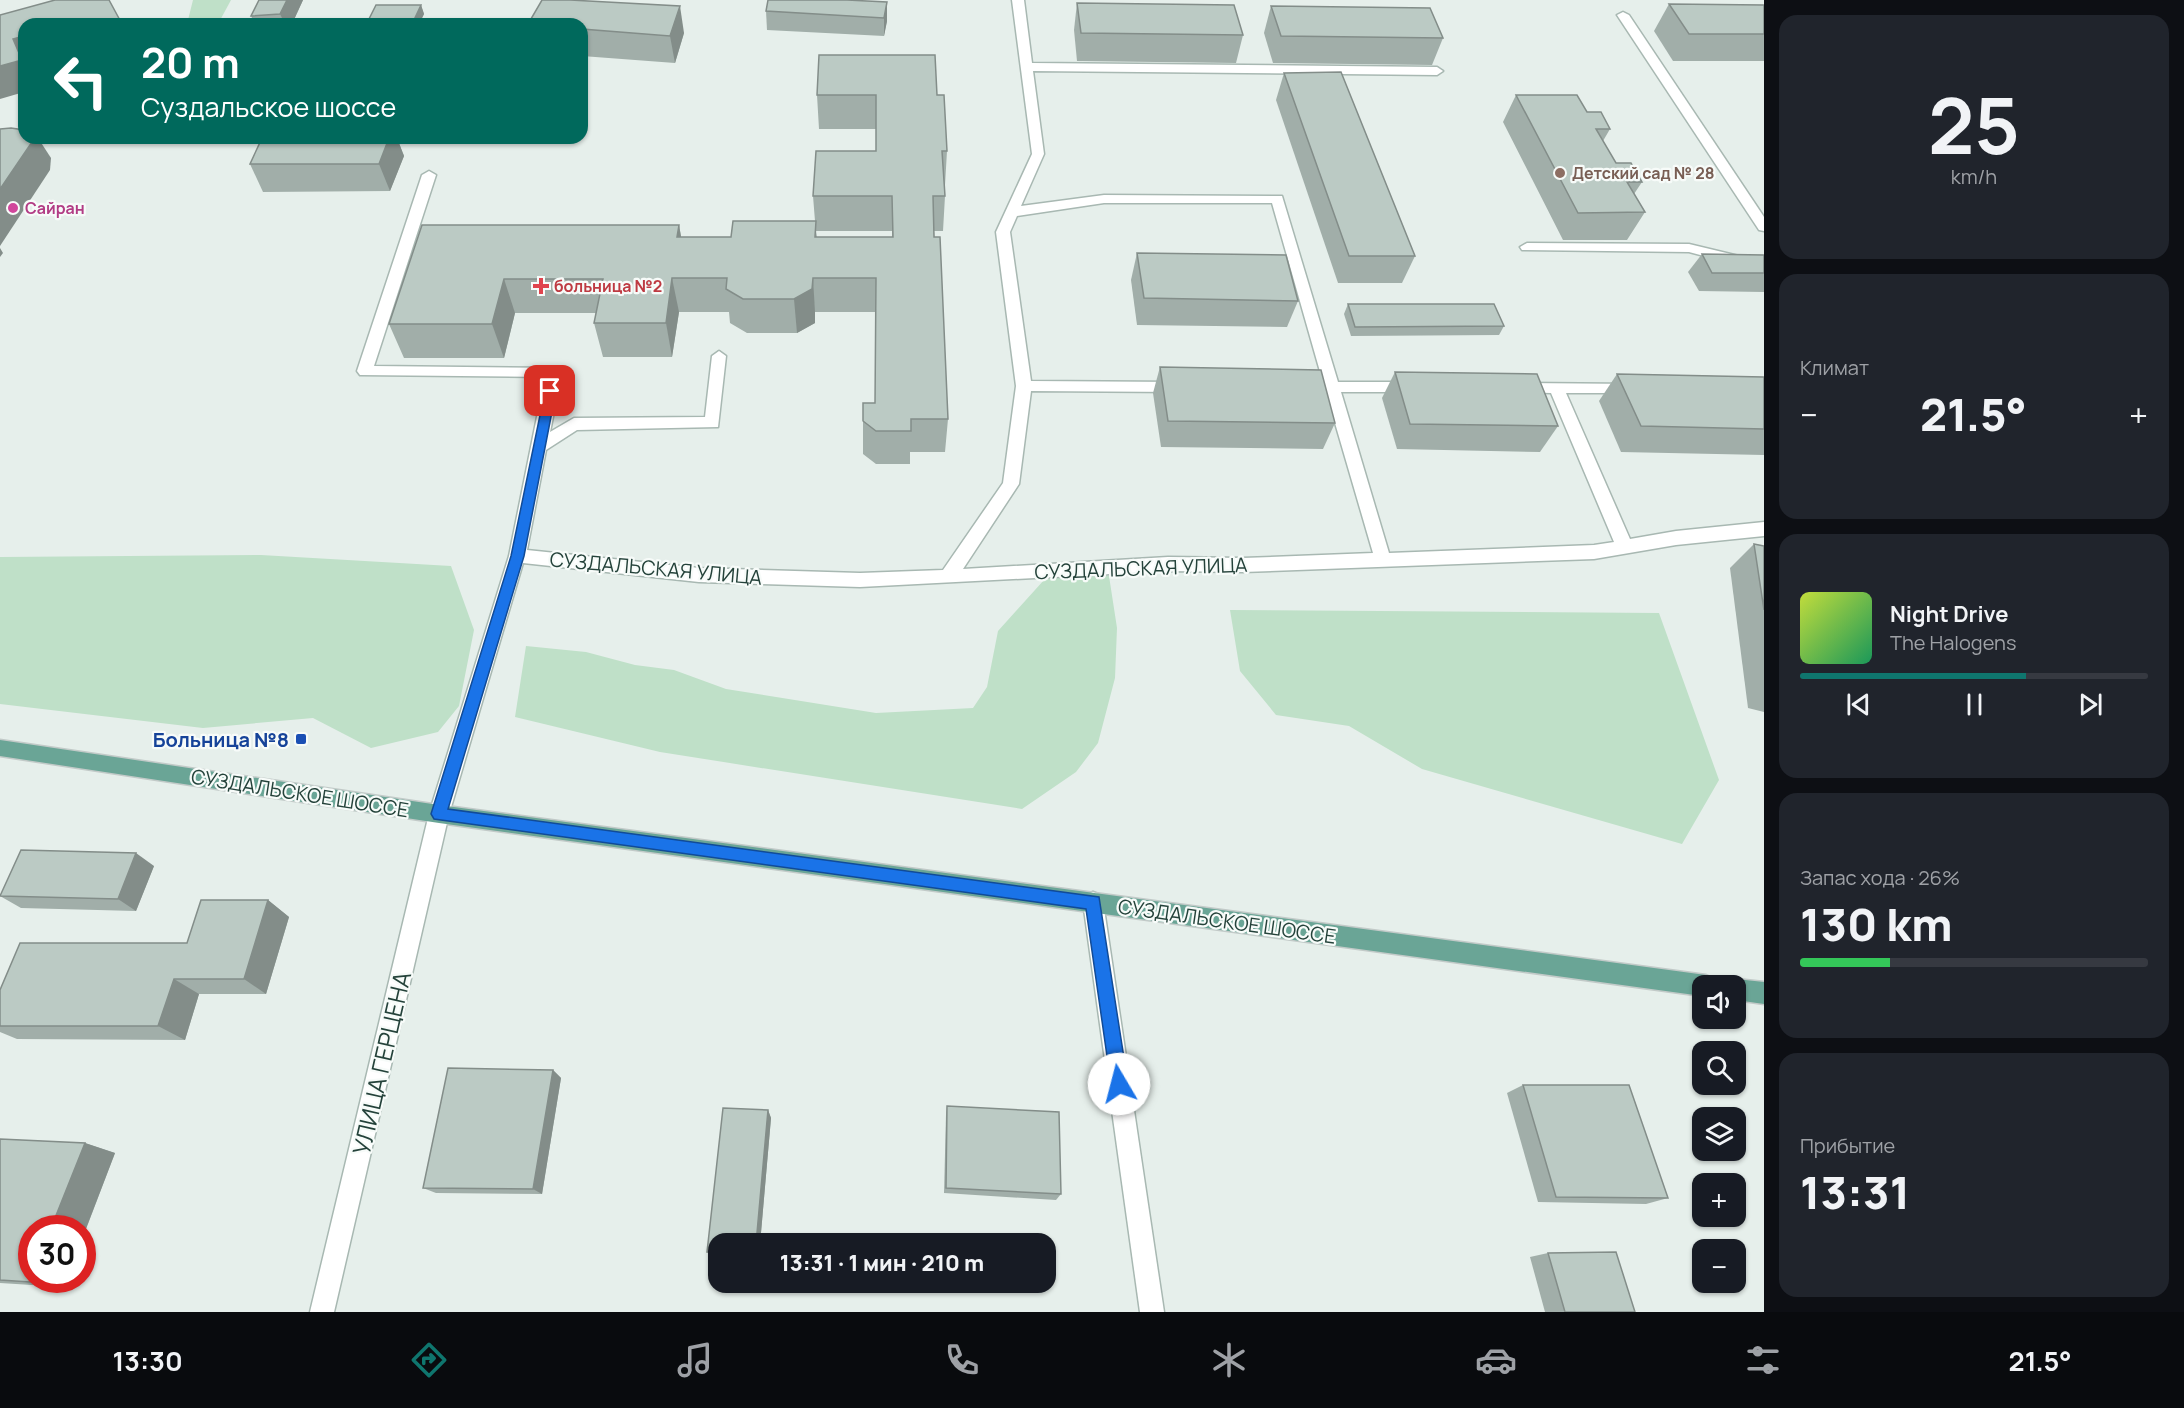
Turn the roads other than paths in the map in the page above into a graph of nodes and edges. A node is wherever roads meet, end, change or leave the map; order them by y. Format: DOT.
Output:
graph roads {
  1 [pos="1018,0"];
  2 [pos="1623,15"];
  3 [pos="1027,67"];
  4 [pos="1437,71"];
  5 [pos="429,176"];
  6 [pos="1012,212"];
  7 [pos="1764,227"];
  8 [pos="1527,247"];
  9 [pos="1764,267"];
  10 [pos="719,356"];
  11 [pos="1024,386"];
  12 [pos="1191,387"];
  13 [pos="1286,387"];
  14 [pos="1334,387"];
  15 [pos="1427,387"];
  16 [pos="1498,388"];
  17 [pos="1556,388"];
  18 [pos="1648,388"];
  19 [pos="539,447"];
  20 [pos="1764,529"];
  21 [pos="1626,548"];
  22 [pos="518,556"];
  23 [pos="1383,560"];
  24 [pos="948,577"];
  25 [pos="0,748"];
  26 [pos="439,814"];
  27 [pos="1093,902"];
  28 [pos="1692,984"];
  29 [pos="1746,991"];
  30 [pos="1764,993"];
  31 [pos="322,1312"];
  32 [pos="1152,1312"];
  1 -- 3 [label="street"];
  2 -- 7 [label="street"];
  3 -- 4 [label="street"];
  3 -- 6 [label="street"];
  5 -- 19 [label="street, УЛИЦА ГЕРЦЕНА"];
  6 -- 11 [label="street"];
  6 -- 14 [label="street"];
  8 -- 9 [label="street"];
  10 -- 19 [label="street"];
  11 -- 12 [label="street"];
  11 -- 24 [label="street"];
  13 -- 14 [label="street"];
  14 -- 15 [label="street"];
  14 -- 23 [label="street"];
  16 -- 17 [label="street"];
  17 -- 18 [label="street"];
  17 -- 21 [label="street"];
  19 -- 22 [label="street, УЛИЦА ГЕРЦЕНА"];
  20 -- 21 [label="street, СУЗДАЛЬСКАЯ УЛИЦА"];
  21 -- 23 [label="street, СУЗДАЛЬСКАЯ УЛИЦА"];
  22 -- 24 [label="street, СУЗДАЛЬСКАЯ УЛИЦА"];
  22 -- 26 [label="street, УЛИЦА ГЕРЦЕНА"];
  23 -- 24 [label="street, СУЗДАЛЬСКАЯ УЛИЦА"];
  25 -- 26 [label="main road, СУЗДАЛЬСКОЕ ШОССЕ"];
  26 -- 27 [label="main road, СУЗДАЛЬСКОЕ ШОССЕ"];
  26 -- 31 [label="street, УЛИЦА ГЕРЦЕНА"];
  27 -- 28 [label="main road, СУЗДАЛЬСКОЕ ШОССЕ"];
  27 -- 32 [label="street"];
  29 -- 30 [label="main road"];
}
